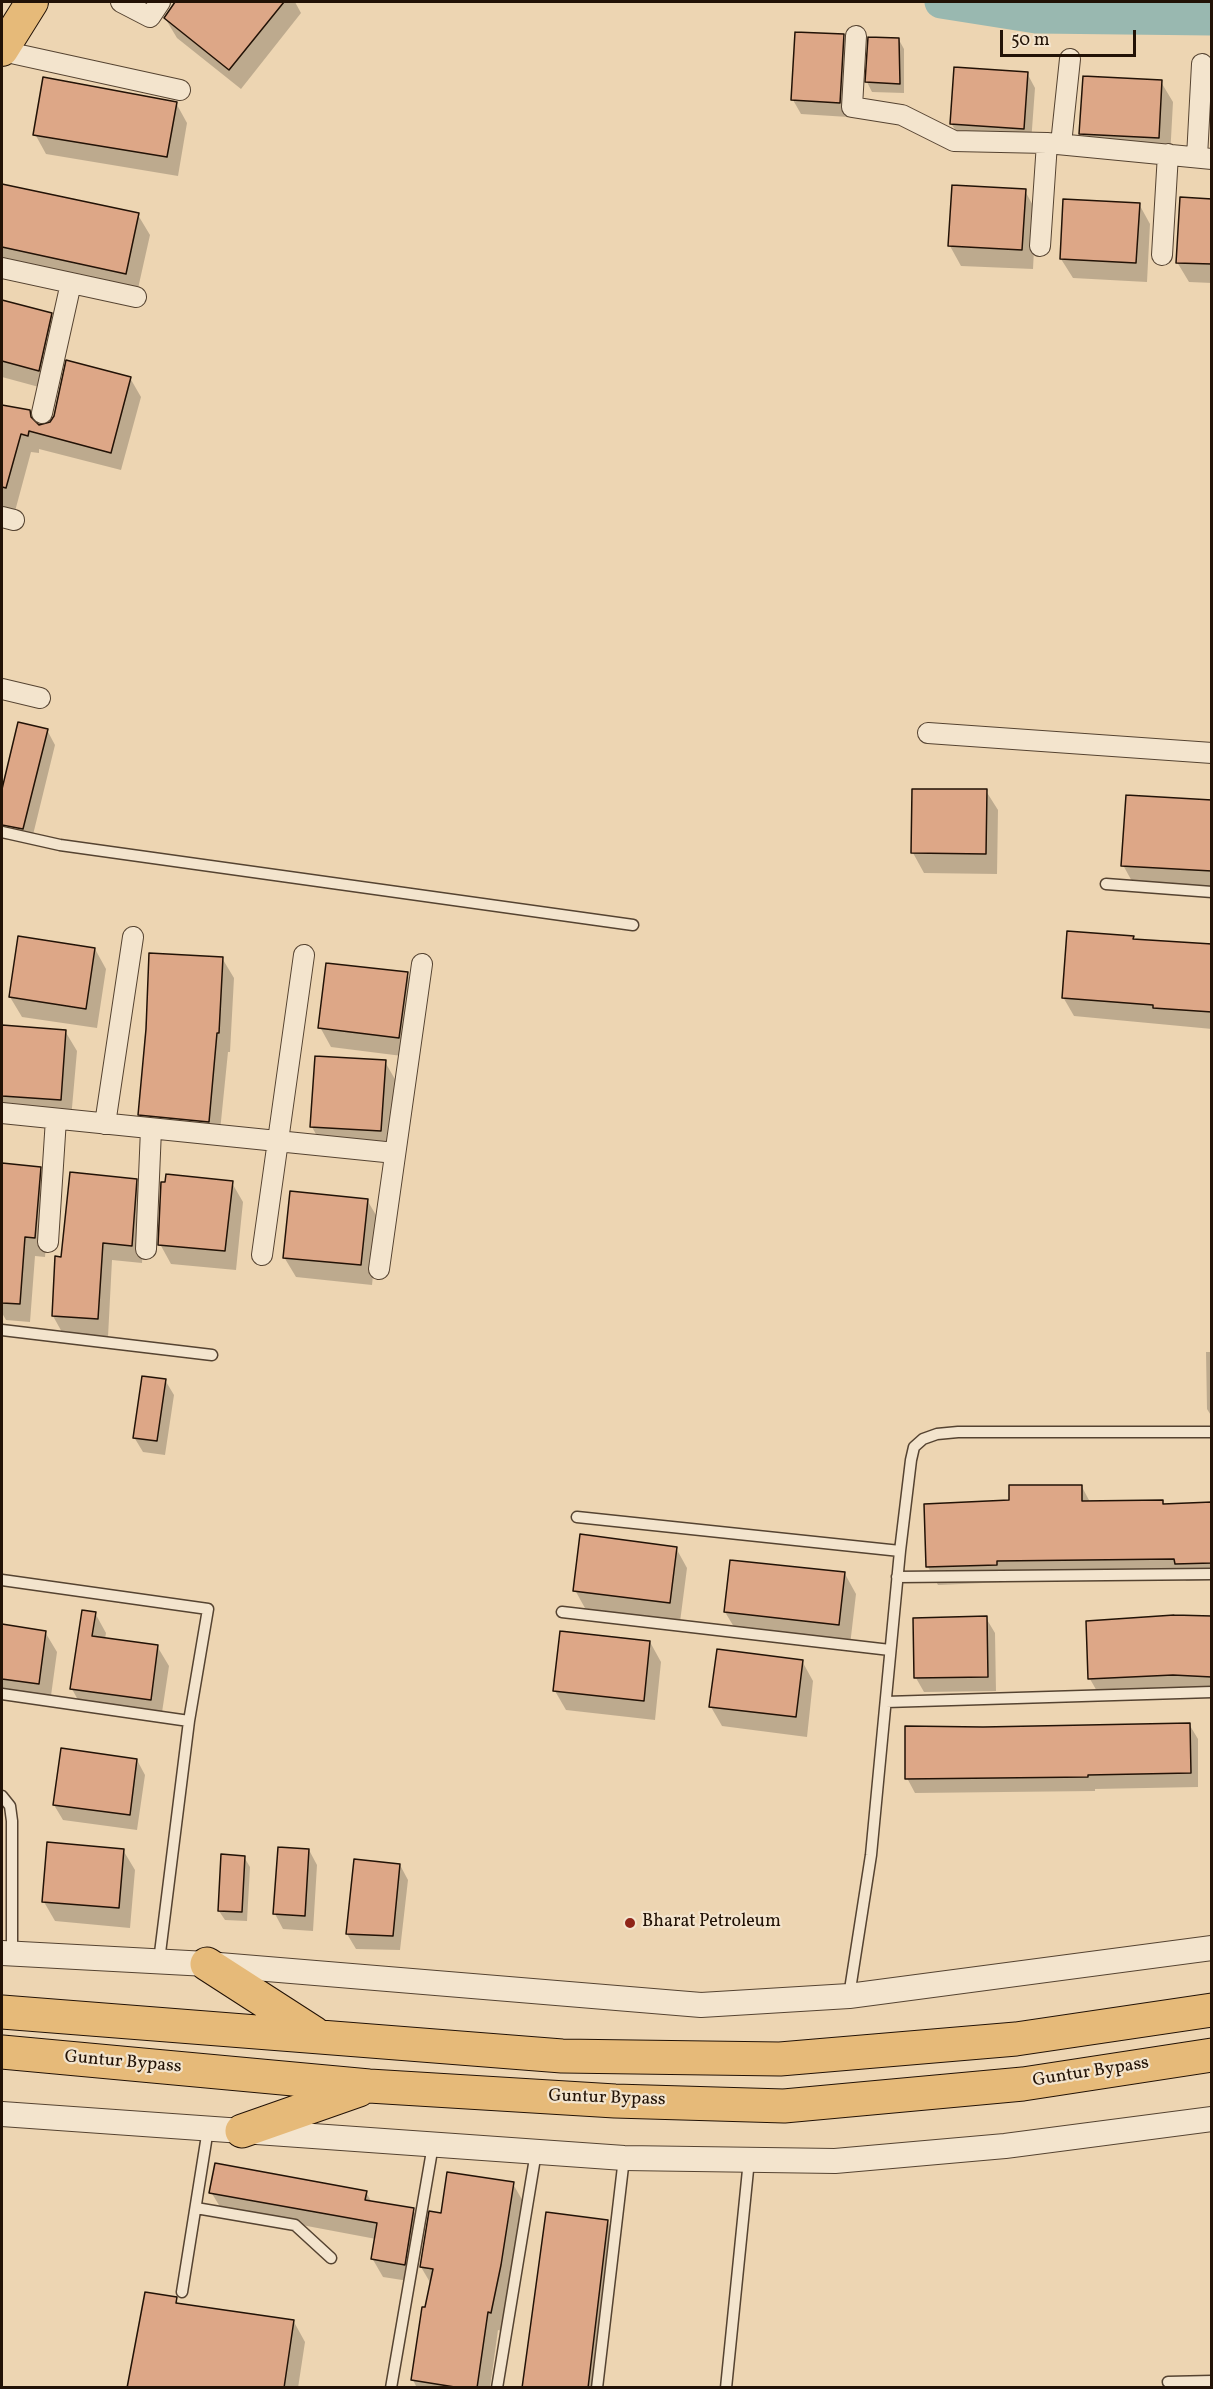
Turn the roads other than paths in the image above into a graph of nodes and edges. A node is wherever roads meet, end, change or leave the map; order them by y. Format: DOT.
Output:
graph roads {
  1 [pos="32,2"];
  2 [pos="121,2"];
  3 [pos="160,2"];
  4 [pos="856,36"];
  5 [pos="2,51"];
  6 [pos="1070,59"];
  7 [pos="1202,64"];
  8 [pos="180,90"];
  9 [pos="1054,144"];
  10 [pos="1168,154"];
  11 [pos="1204,158"];
  12 [pos="1040,246"];
  13 [pos="1162,255"];
  14 [pos="2,268"];
  15 [pos="71,283"];
  16 [pos="136,297"];
  17 [pos="42,413"];
  18 [pos="2,688"];
  19 [pos="40,698"];
  20 [pos="928,733"];
  21 [pos="1212,753"];
  22 [pos="2,832"];
  23 [pos="1106,884"];
  24 [pos="1212,892"];
  25 [pos="633,925"];
  26 [pos="133,937"];
  27 [pos="304,955"];
  28 [pos="422,964"];
  29 [pos="2,1113"];
  30 [pos="56,1119"];
  31 [pos="105,1124"];
  32 [pos="151,1129"];
  33 [pos="278,1142"];
  34 [pos="395,1154"];
  35 [pos="48,1242"];
  36 [pos="146,1249"];
  37 [pos="262,1255"];
  38 [pos="379,1269"];
  39 [pos="2,1330"];
  40 [pos="212,1355"];
  41 [pos="1212,1432"];
  42 [pos="577,1517"];
  43 [pos="900,1551"];
  44 [pos="1212,1574"];
  45 [pos="897,1577"];
  46 [pos="2,1580"];
  47 [pos="562,1612"];
  48 [pos="890,1650"];
  49 [pos="1212,1692"];
  50 [pos="2,1694"];
  51 [pos="886,1702"];
  52 [pos="189,1721"];
  53 [pos="2,1796"];
  54 [pos="1212,1948"];
  55 [pos="7,1953"];
  56 [pos="159,1961"];
  57 [pos="207,1964"];
  58 [pos="849,1996"];
  59 [pos="1212,2010"];
  60 [pos="2,2012"];
  61 [pos="317,2035"];
  62 [pos="2,2052"];
  63 [pos="1212,2055"];
  64 [pos="369,2086"];
  65 [pos="2,2114"];
  66 [pos="1212,2119"];
  67 [pos="208,2129"];
  68 [pos="242,2131"];
  69 [pos="433,2145"];
  70 [pos="537,2152"];
  71 [pos="624,2158"];
  72 [pos="749,2160"];
  73 [pos="195,2208"];
  74 [pos="331,2258"];
  75 [pos="182,2292"];
  76 [pos="1212,2381"];
  77 [pos="1168,2382"];
  78 [pos="391,2388"];
  79 [pos="497,2388"];
  80 [pos="597,2388"];
  81 [pos="726,2388"];
  1 -- 5 [label="main road"];
  2 -- 3 [label="street"];
  4 -- 9 [label="street"];
  5 -- 8 [label="street"];
  6 -- 9 [label="street"];
  7 -- 11 [label="street"];
  9 -- 10 [label="street"];
  9 -- 12 [label="street"];
  10 -- 11 [label="street"];
  10 -- 13 [label="street"];
  14 -- 15 [label="street"];
  15 -- 16 [label="street"];
  15 -- 17 [label="street"];
  18 -- 19 [label="street"];
  20 -- 21 [label="street"];
  22 -- 25 [label="lane"];
  23 -- 24 [label="lane"];
  26 -- 31 [label="street"];
  27 -- 33 [label="street"];
  28 -- 34 [label="street"];
  29 -- 30 [label="street"];
  30 -- 31 [label="street"];
  30 -- 35 [label="street"];
  31 -- 32 [label="street"];
  32 -- 33 [label="street"];
  32 -- 36 [label="street"];
  33 -- 34 [label="street"];
  33 -- 37 [label="street"];
  34 -- 38 [label="street"];
  39 -- 40 [label="lane"];
  41 -- 43 [label="lane"];
  42 -- 43 [label="lane"];
  43 -- 45 [label="lane"];
  44 -- 45 [label="lane"];
  45 -- 48 [label="lane"];
  46 -- 52 [label="lane"];
  47 -- 48 [label="lane"];
  48 -- 51 [label="lane"];
  49 -- 51 [label="lane"];
  50 -- 52 [label="lane"];
  51 -- 58 [label="lane"];
  52 -- 56 [label="lane"];
  53 -- 55 [label="lane"];
  54 -- 58 [label="street"];
  55 -- 56 [label="street"];
  56 -- 57 [label="street"];
  57 -- 58 [label="street"];
  57 -- 61 [label="highway"];
  59 -- 61 [label="highway"];
  60 -- 61 [label="highway"];
  62 -- 64 [label="highway, Guntur Bypass"];
  63 -- 64 [label="highway, Guntur Bypass"];
  64 -- 68 [label="highway"];
  65 -- 67 [label="street"];
  66 -- 72 [label="street"];
  67 -- 68 [label="street"];
  67 -- 73 [label="lane"];
  68 -- 69 [label="street"];
  69 -- 70 [label="street"];
  69 -- 78 [label="lane"];
  70 -- 71 [label="street"];
  70 -- 79 [label="lane"];
  71 -- 72 [label="street"];
  71 -- 80 [label="lane"];
  72 -- 81 [label="lane"];
  73 -- 74 [label="lane"];
  73 -- 75 [label="lane"];
  76 -- 77 [label="lane"];
}
